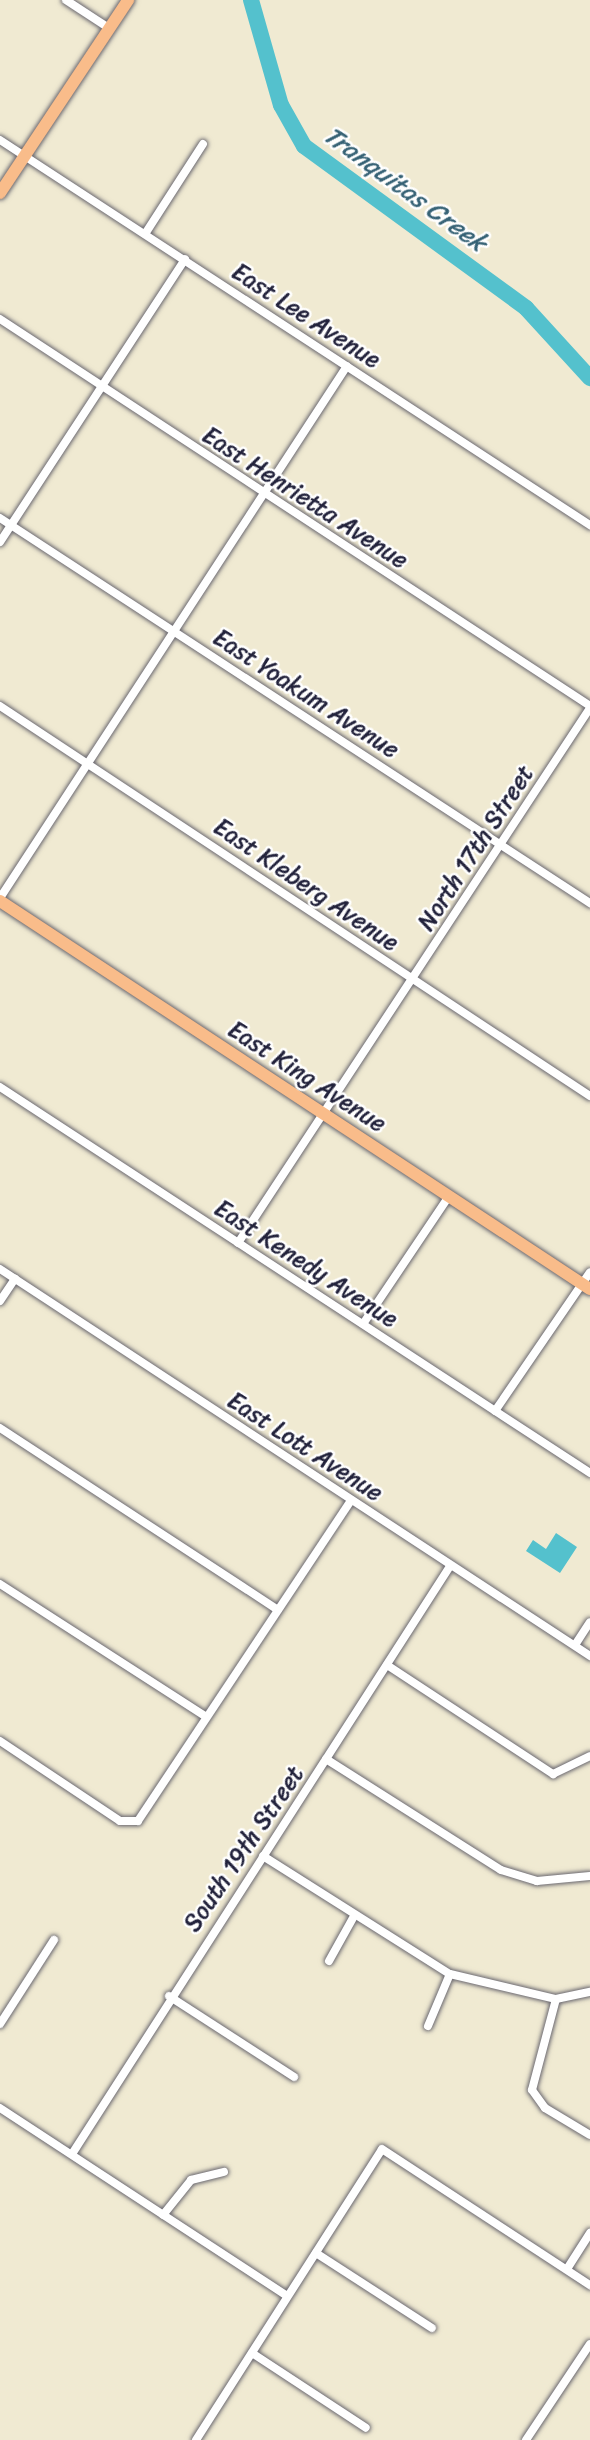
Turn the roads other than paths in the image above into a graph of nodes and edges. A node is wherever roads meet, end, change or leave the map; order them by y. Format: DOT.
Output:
graph roads {
  1 [pos="66,0"];
  2 [pos="128,0"];
  3 [pos="109,28"];
  4 [pos="0,140"];
  5 [pos="203,144"];
  6 [pos="25,156"];
  7 [pos="0,193"];
  8 [pos="145,234"];
  9 [pos="185,259"];
  10 [pos="0,319"];
  11 [pos="346,366"];
  12 [pos="102,386"];
  13 [pos="260,493"];
  14 [pos="0,518"];
  15 [pos="590,525"];
  16 [pos="11,526"];
  17 [pos="0,542"];
  18 [pos="172,631"];
  19 [pos="0,706"];
  20 [pos="590,707"];
  21 [pos="88,762"];
  22 [pos="500,844"];
  23 [pos="0,900"];
  24 [pos="590,903"];
  25 [pos="413,979"];
  26 [pos="0,1087"];
  27 [pos="590,1096"];
  28 [pos="324,1113"];
  29 [pos="449,1196"];
  30 [pos="238,1243"];
  31 [pos="0,1269"];
  32 [pos="590,1272"];
  33 [pos="15,1279"];
  34 [pos="586,1287"];
  35 [pos="0,1301"];
  36 [pos="363,1324"];
  37 [pos="495,1411"];
  38 [pos="0,1428"];
  39 [pos="590,1473"];
  40 [pos="351,1500"];
  41 [pos="450,1566"];
  42 [pos="0,1584"];
  43 [pos="278,1610"];
  44 [pos="590,1622"];
  45 [pos="575,1645"];
  46 [pos="590,1656"];
  47 [pos="387,1665"];
  48 [pos="205,1716"];
  49 [pos="0,1741"];
  50 [pos="590,1756"];
  51 [pos="326,1759"];
  52 [pos="262,1856"];
  53 [pos="590,1876"];
  54 [pos="354,1916"];
  55 [pos="54,1940"];
  56 [pos="329,1961"];
  57 [pos="450,1975"];
  58 [pos="590,1992"];
  59 [pos="169,1996"];
  60 [pos="556,1999"];
  61 [pos="0,2024"];
  62 [pos="428,2026"];
  63 [pos="294,2077"];
  64 [pos="0,2108"];
  65 [pos="590,2135"];
  66 [pos="72,2154"];
  67 [pos="224,2172"];
  68 [pos="163,2215"];
  69 [pos="590,2233"];
  70 [pos="316,2253"];
  71 [pos="567,2269"];
  72 [pos="590,2285"];
  73 [pos="287,2296"];
  74 [pos="432,2328"];
  75 [pos="590,2344"];
  76 [pos="252,2353"];
  77 [pos="366,2428"];
  78 [pos="196,2440"];
  79 [pos="526,2440"];
  1 -- 3 [label="street"];
  2 -- 3 [label="main road"];
  3 -- 6 [label="main road"];
  4 -- 6 [label="street, East Lee Avenue"];
  5 -- 8 [label="street"];
  6 -- 7 [label="main road"];
  6 -- 8 [label="street, East Lee Avenue"];
  8 -- 9 [label="street, East Lee Avenue"];
  9 -- 11 [label="street, East Lee Avenue"];
  9 -- 12 [label="street"];
  10 -- 12 [label="street, East Henrietta Avenue"];
  11 -- 13 [label="street"];
  11 -- 15 [label="street, East Lee Avenue"];
  12 -- 13 [label="street, East Henrietta Avenue"];
  12 -- 16 [label="street"];
  13 -- 18 [label="street"];
  13 -- 20 [label="street, East Henrietta Avenue"];
  14 -- 16 [label="street, East Yoakum Avenue"];
  16 -- 17 [label="street"];
  16 -- 18 [label="street, East Yoakum Avenue"];
  18 -- 21 [label="street"];
  18 -- 22 [label="street, East Yoakum Avenue"];
  19 -- 21 [label="street, East Kleberg Avenue"];
  20 -- 22 [label="street, North 17th Street"];
  21 -- 23 [label="street"];
  21 -- 25 [label="street, East Kleberg Avenue"];
  22 -- 24 [label="street, East Yoakum Avenue"];
  22 -- 25 [label="street, North 17th Street"];
  23 -- 28 [label="main road, East King Avenue"];
  25 -- 27 [label="street, East Kleberg Avenue"];
  25 -- 28 [label="street, North 17th Street"];
  26 -- 30 [label="street, East Kenedy Avenue"];
  28 -- 29 [label="main road, East King Avenue"];
  28 -- 30 [label="street, North 17th Street"];
  29 -- 34 [label="main road, East King Avenue"];
  29 -- 36 [label="street"];
  30 -- 36 [label="street, East Kenedy Avenue"];
  31 -- 33 [label="street, East Lott Avenue"];
  32 -- 34 [label="street"];
  33 -- 35 [label="street"];
  33 -- 40 [label="street, East Lott Avenue"];
  34 -- 37 [label="street"];
  36 -- 37 [label="street, East Kenedy Avenue"];
  37 -- 39 [label="street, East Kenedy Avenue"];
  38 -- 43 [label="street"];
  40 -- 41 [label="street, East Lott Avenue"];
  40 -- 43 [label="street"];
  41 -- 45 [label="street, East Lott Avenue"];
  41 -- 47 [label="street, South 19th Street"];
  42 -- 48 [label="street"];
  43 -- 48 [label="street"];
  44 -- 45 [label="street"];
  45 -- 46 [label="street, East Lott Avenue"];
  47 -- 50 [label="street"];
  47 -- 51 [label="street, South 19th Street"];
  48 -- 49 [label="street"];
  51 -- 52 [label="street, South 19th Street"];
  51 -- 53 [label="street"];
  52 -- 54 [label="street"];
  52 -- 59 [label="street, South 19th Street"];
  54 -- 56 [label="street"];
  54 -- 57 [label="street"];
  55 -- 61 [label="street"];
  57 -- 60 [label="street"];
  57 -- 62 [label="street"];
  58 -- 60 [label="street"];
  59 -- 63 [label="street"];
  59 -- 66 [label="street, South 19th Street"];
  60 -- 65 [label="street"];
  64 -- 66 [label="street"];
  66 -- 68 [label="street"];
  67 -- 68 [label="street"];
  68 -- 73 [label="street"];
  69 -- 71 [label="street"];
  70 -- 71 [label="street"];
  70 -- 73 [label="street"];
  70 -- 74 [label="street"];
  71 -- 72 [label="street"];
  73 -- 76 [label="street"];
  75 -- 79 [label="street"];
  76 -- 77 [label="street"];
  76 -- 78 [label="street"];
}
